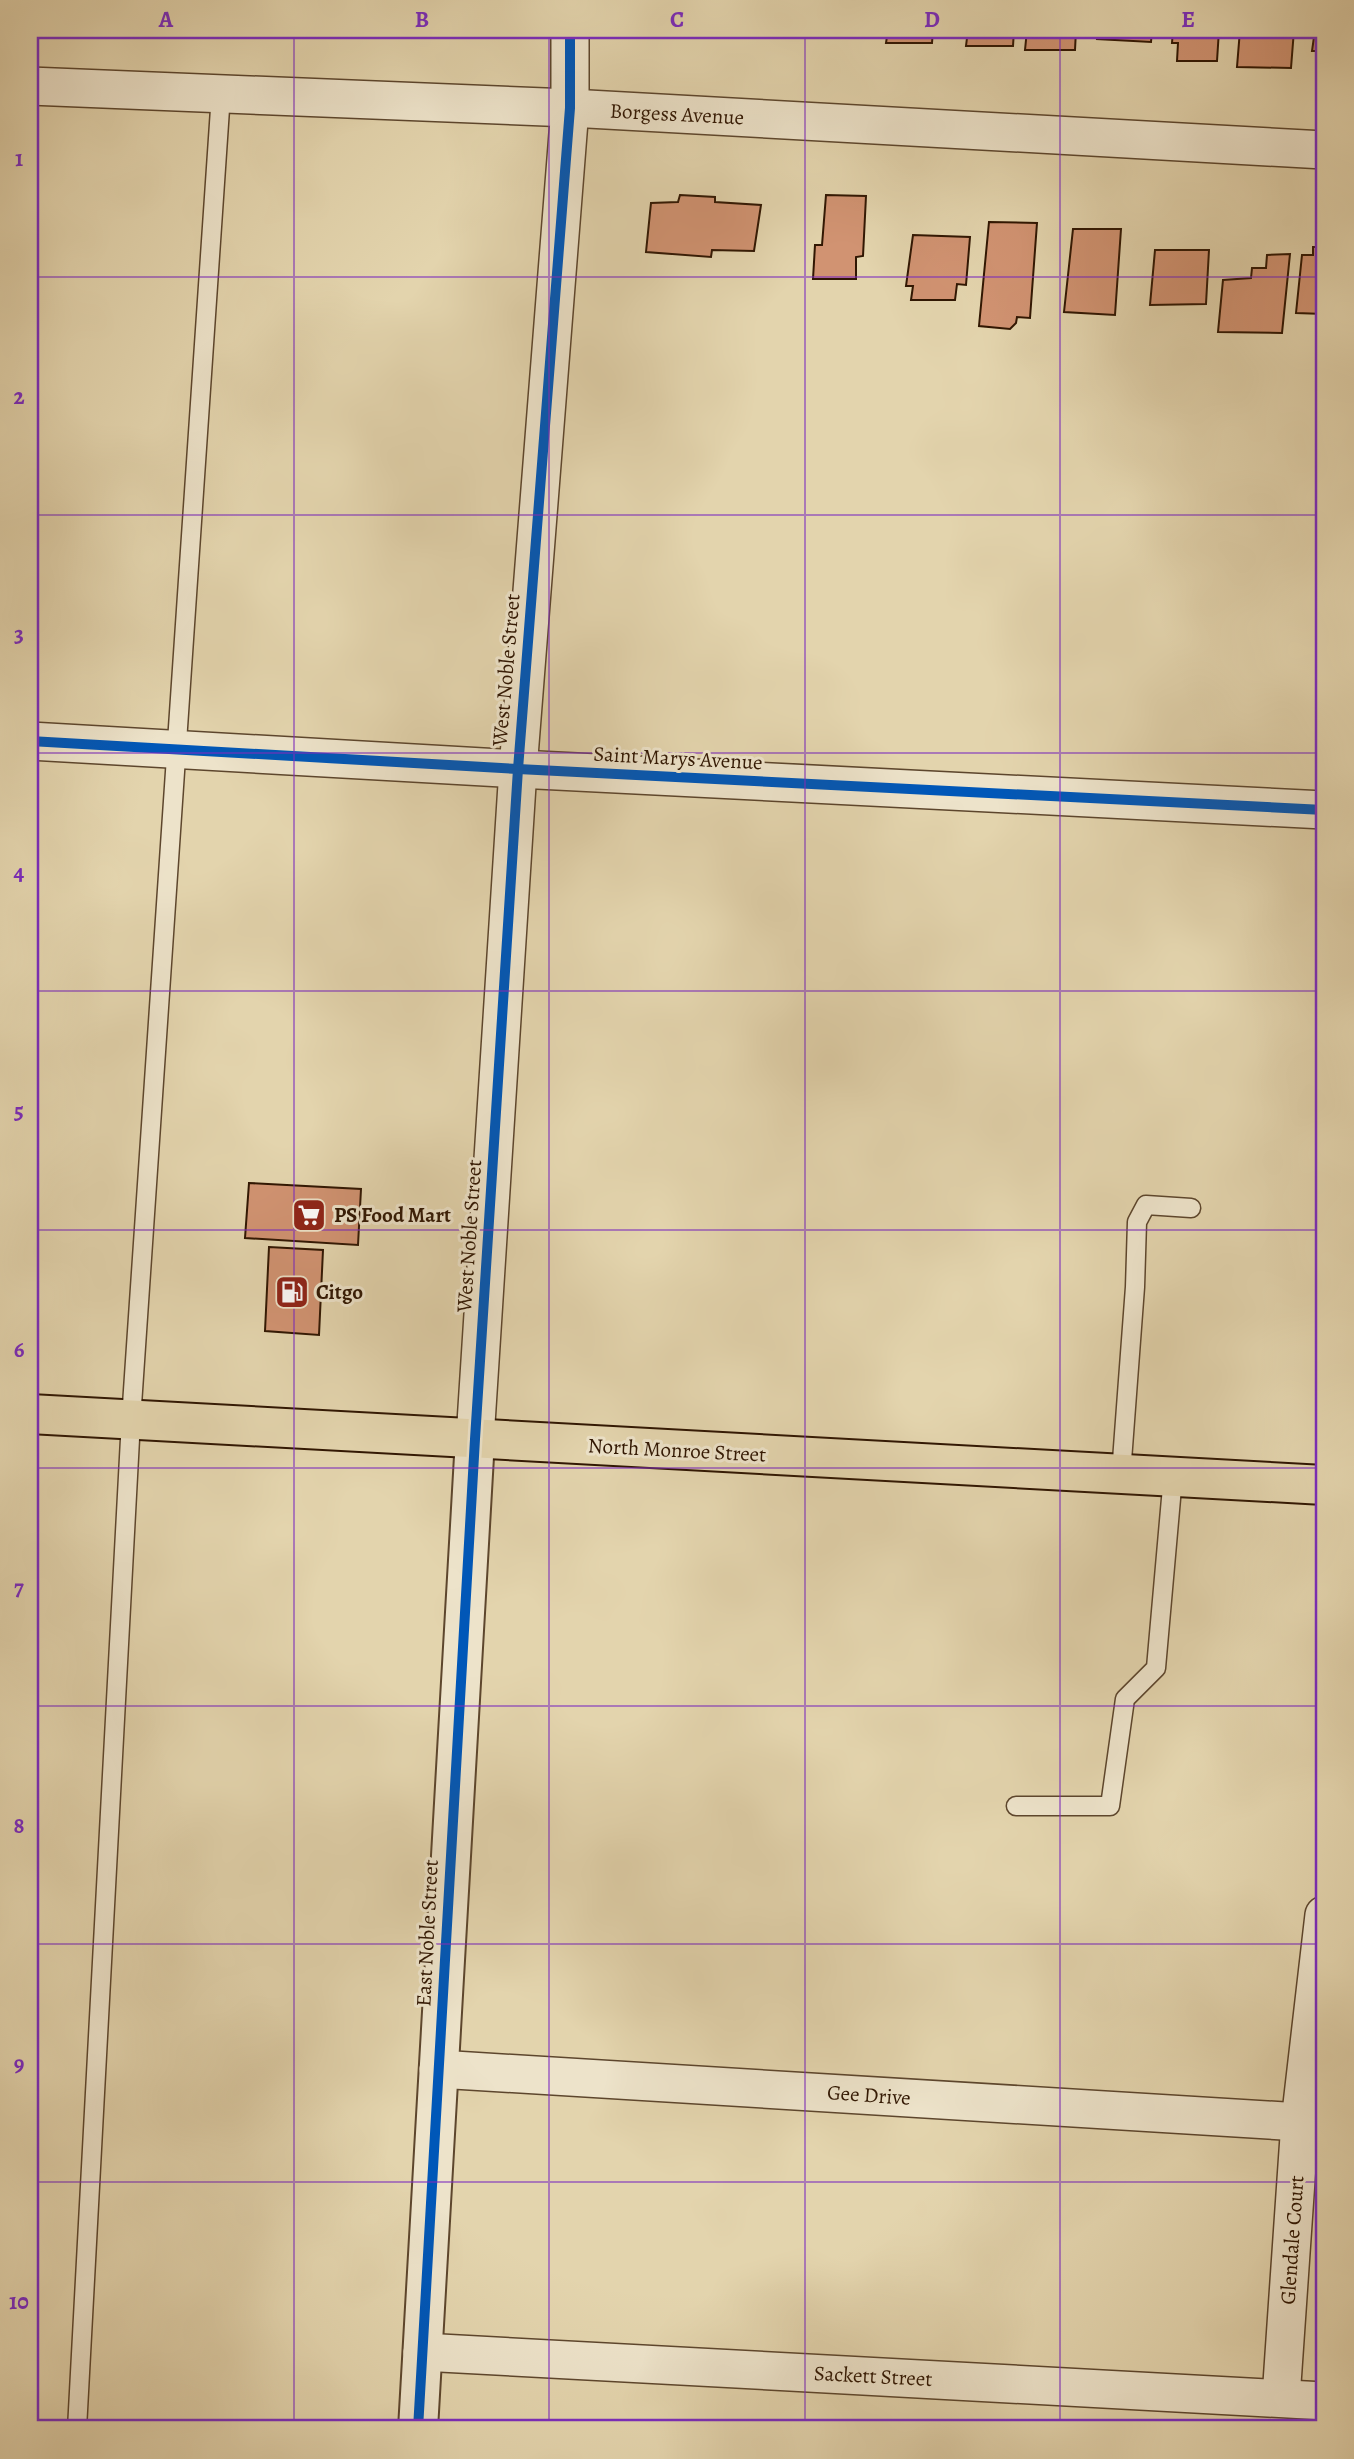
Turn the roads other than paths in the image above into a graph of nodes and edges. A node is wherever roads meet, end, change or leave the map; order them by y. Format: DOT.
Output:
graph roads {
  1 [pos="570,30"];
  2 [pos="30,86"];
  3 [pos="221,94"];
  4 [pos="570,108"];
  5 [pos="1324,150"];
  6 [pos="30,741"];
  7 [pos="178,749"];
  8 [pos="518,769"];
  9 [pos="1324,810"];
  10 [pos="1191,1208"];
  11 [pos="30,1415"];
  12 [pos="131,1420"];
  13 [pos="475,1439"];
  14 [pos="1121,1474"];
  15 [pos="1173,1476"];
  16 [pos="1324,1485"];
  17 [pos="1016,1806"];
  18 [pos="1324,1915"];
  19 [pos="438,2068"];
  20 [pos="1300,2122"];
  21 [pos="422,2351"];
  22 [pos="1281,2398"];
  23 [pos="1324,2401"];
  24 [pos="77,2429"];
  25 [pos="418,2429"];
  1 -- 4 [label="street, West Noble Street"];
  2 -- 3 [label="street, Borgess Avenue"];
  3 -- 4 [label="street, Borgess Avenue"];
  3 -- 7 [label="lane"];
  4 -- 5 [label="street, Borgess Avenue"];
  4 -- 8 [label="street, West Noble Street"];
  6 -- 7 [label="street, Saint Marys Avenue"];
  7 -- 8 [label="street, Saint Marys Avenue"];
  7 -- 12 [label="lane"];
  8 -- 9 [label="street, Saint Marys Avenue"];
  8 -- 13 [label="street, West Noble Street"];
  10 -- 14 [label="lane"];
  11 -- 12 [label="main road, North Monroe Street"];
  12 -- 13 [label="main road, North Monroe Street"];
  12 -- 24 [label="lane"];
  13 -- 14 [label="main road, North Monroe Street"];
  13 -- 19 [label="street, East Noble Street"];
  14 -- 15 [label="main road, North Monroe Street"];
  15 -- 16 [label="main road, North Monroe Street"];
  15 -- 17 [label="lane"];
  18 -- 20 [label="street, Glendale Court"];
  19 -- 20 [label="street, Gee Drive"];
  19 -- 21 [label="street, East Noble Street"];
  20 -- 22 [label="street, Glendale Court"];
  21 -- 22 [label="street, Sackett Street"];
  21 -- 25 [label="street, East Noble Street"];
  22 -- 23 [label="street, Sackett Street"];
}
